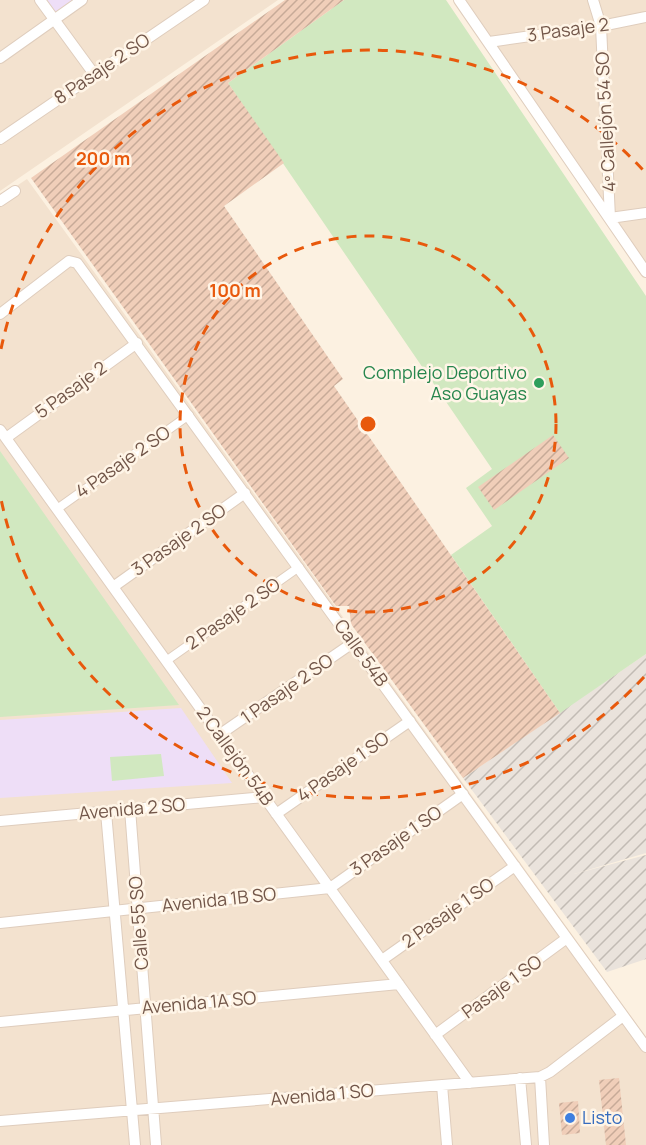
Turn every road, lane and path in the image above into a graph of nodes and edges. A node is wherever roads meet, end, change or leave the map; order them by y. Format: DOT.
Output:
graph roads {
  1 [pos="40,0"];
  2 [pos="82,0"];
  3 [pos="204,0"];
  4 [pos="459,0"];
  5 [pos="593,0"];
  6 [pos="646,17"];
  7 [pos="53,21"];
  8 [pos="601,27"];
  9 [pos="489,42"];
  10 [pos="0,58"];
  11 [pos="94,74"];
  12 [pos="0,140"];
  13 [pos="15,190"];
  14 [pos="0,201"];
  15 [pos="646,213"];
  16 [pos="610,218"];
  17 [pos="646,272"];
  18 [pos="0,314"];
  19 [pos="137,343"];
  20 [pos="189,415"];
  21 [pos="3,434"];
  22 [pos="245,493"];
  23 [pos="57,510"];
  24 [pos="299,567"];
  25 [pos="113,587"];
  26 [pos="354,642"];
  27 [pos="166,661"];
  28 [pos="410,721"];
  29 [pos="219,735"];
  30 [pos="463,794"];
  31 [pos="264,797"];
  32 [pos="130,809"];
  33 [pos="106,812"];
  34 [pos="276,814"];
  35 [pos="0,821"];
  36 [pos="515,866"];
  37 [pos="330,888"];
  38 [pos="138,909"];
  39 [pos="114,911"];
  40 [pos="0,923"];
  41 [pos="567,938"];
  42 [pos="382,960"];
  43 [pos="399,984"];
  44 [pos="145,1008"];
  45 [pos="123,1010"];
  46 [pos="623,1016"];
  47 [pos="0,1022"];
  48 [pos="435,1035"];
  49 [pos="646,1047"];
  50 [pos="540,1077"];
  51 [pos="520,1078"];
  52 [pos="470,1083"];
  53 [pos="442,1085"];
  54 [pos="153,1109"];
  55 [pos="132,1110"];
  56 [pos="0,1122"];
  57 [pos="135,1145"];
  58 [pos="156,1145"];
  59 [pos="447,1145"];
  60 [pos="526,1145"];
  61 [pos="544,1145"];
  1 -- 7 [label="street"];
  2 -- 7 [label="street"];
  3 -- 11 [label="street, 8 Pasaje 2 SO"];
  4 -- 9 [label="street"];
  5 -- 8 [label="street, 4º Callejón 54 SO"];
  6 -- 8 [label="street, 3 Pasaje 2"];
  7 -- 10 [label="street"];
  7 -- 11 [label="street"];
  8 -- 9 [label="street, 3 Pasaje 2"];
  8 -- 16 [label="street, 4º Callejón 54 SO"];
  9 -- 16 [label="street"];
  11 -- 12 [label="street, 8 Pasaje 2 SO"];
  13 -- 14 [label="street"];
  15 -- 16 [label="street"];
  16 -- 17 [label="street"];
  18 -- 19 [label="street, Calle 54B"];
  19 -- 20 [label="street, Calle 54B"];
  19 -- 21 [label="street, 5 Pasaje 2"];
  20 -- 22 [label="street, Calle 54B"];
  20 -- 23 [label="street, 4 Pasaje 2 SO"];
  21 -- 23 [label="street, 2 Callejón 54B"];
  22 -- 24 [label="street, Calle 54B"];
  22 -- 25 [label="street, 3 Pasaje 2 SO"];
  23 -- 25 [label="street, 2 Callejón 54B"];
  24 -- 26 [label="street, Calle 54B"];
  24 -- 27 [label="street, 2 Pasaje 2 SO"];
  25 -- 27 [label="street, 2 Callejón 54B"];
  26 -- 28 [label="street, Calle 54B"];
  26 -- 29 [label="street, 1 Pasaje 2 SO"];
  27 -- 29 [label="street, 2 Callejón 54B"];
  28 -- 30 [label="street, Calle 54B"];
  28 -- 34 [label="street, 4 Pasaje 1 SO"];
  29 -- 31 [label="street, 2 Callejón 54B"];
  30 -- 36 [label="street, Calle 54B"];
  30 -- 37 [label="street, 3 Pasaje 1 SO"];
  31 -- 32 [label="street, Avenida 2 SO"];
  31 -- 34 [label="street, 2 Callejón 54B"];
  32 -- 33 [label="street, Avenida 2 SO"];
  32 -- 38 [label="street, Calle 55 SO"];
  33 -- 35 [label="street, Avenida 2 SO"];
  33 -- 39 [label="street, Calle 55 SO"];
  34 -- 37 [label="street, 2 Callejón 54B"];
  36 -- 41 [label="street, Calle 54B"];
  36 -- 42 [label="street, 2 Pasaje 1 SO"];
  37 -- 38 [label="street, Avenida 1B SO"];
  37 -- 42 [label="street, 2 Callejón 54B"];
  38 -- 39 [label="street, Avenida 1B SO"];
  38 -- 44 [label="street, Calle 55 SO"];
  39 -- 40 [label="street, Avenida 1B SO"];
  39 -- 45 [label="street, Calle 55 SO"];
  41 -- 46 [label="street, Calle 54B"];
  41 -- 48 [label="street, Pasaje 1 SO"];
  42 -- 43 [label="street, 2 Callejón 54B"];
  43 -- 44 [label="street, Avenida 1A SO"];
  43 -- 48 [label="street, 2 Callejón 54B"];
  44 -- 45 [label="street, Avenida 1A SO"];
  44 -- 54 [label="street, Calle 55 SO"];
  45 -- 47 [label="street, Avenida 1A SO"];
  45 -- 55 [label="street, Calle 55 SO"];
  46 -- 49 [label="street, Calle 54B"];
  46 -- 50 [label="street"];
  48 -- 52 [label="street, 2 Callejón 54B"];
  50 -- 51 [label="street, Avenida 1 SO"];
  50 -- 61 [label="street"];
  51 -- 52 [label="street, Avenida 1 SO"];
  51 -- 60 [label="street"];
  52 -- 53 [label="street, Avenida 1 SO"];
  53 -- 54 [label="street, Avenida 1 SO"];
  53 -- 59 [label="street"];
  54 -- 55 [label="street, Avenida 1 SO"];
  54 -- 58 [label="street, Calle 55 SO"];
  55 -- 56 [label="street, Avenida 1 SO"];
  55 -- 57 [label="street, Calle 55 SO"];
}
